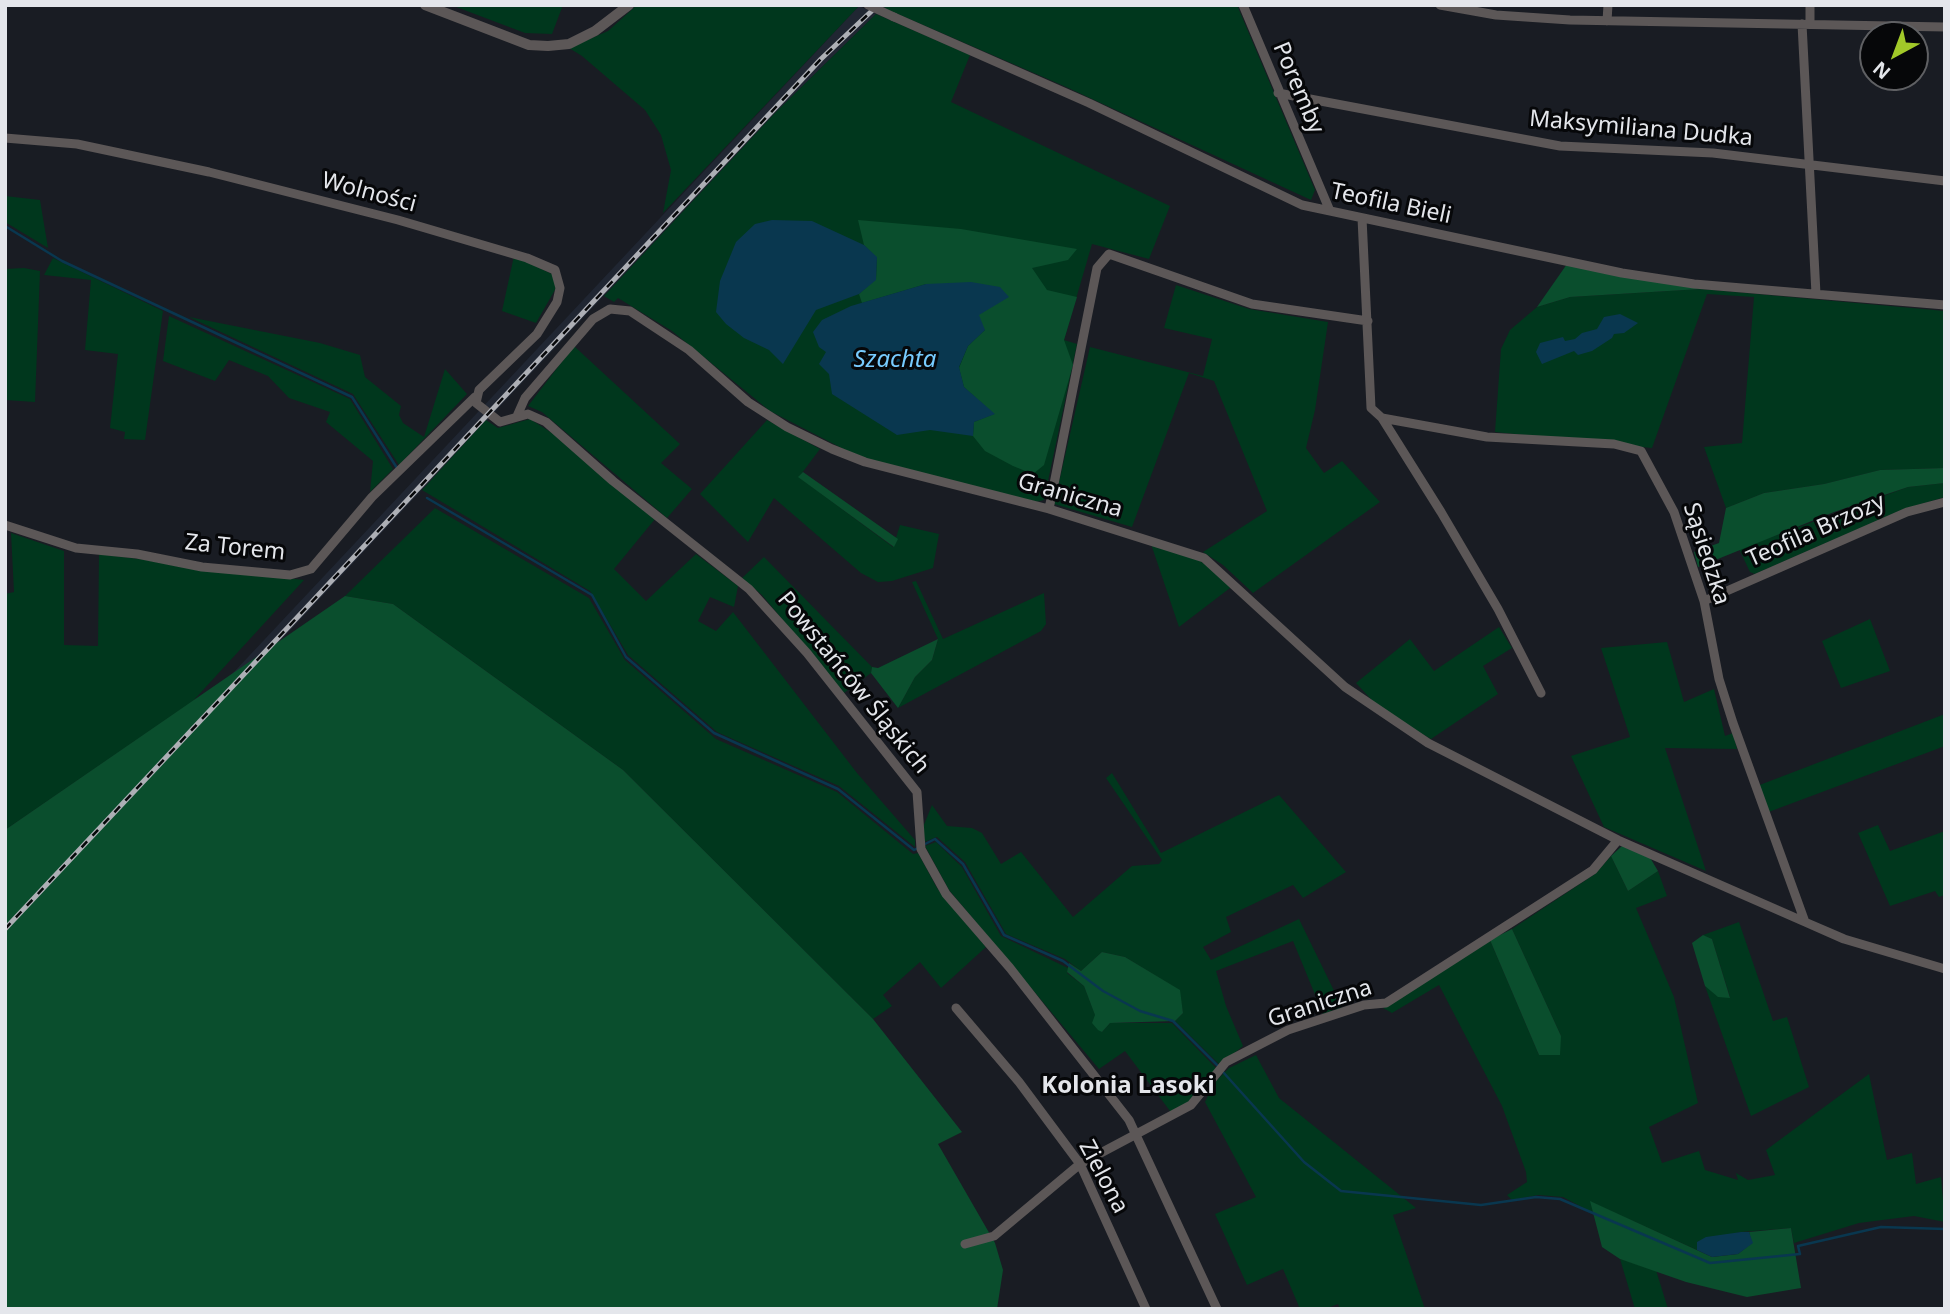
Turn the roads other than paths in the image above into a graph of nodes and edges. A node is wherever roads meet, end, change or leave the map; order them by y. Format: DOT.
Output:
graph roads {
  1 [pos="425,5"];
  2 [pos="629,5"];
  3 [pos="868,5"];
  4 [pos="1243,5"];
  5 [pos="1440,5"];
  6 [pos="1608,5"];
  7 [pos="1810,5"];
  8 [pos="1607,21"];
  9 [pos="1806,24"];
  10 [pos="1945,27"];
  11 [pos="1278,93"];
  12 [pos="1296,95"];
  13 [pos="1285,108"];
  14 [pos="5,138"];
  15 [pos="1810,165"];
  16 [pos="1945,181"];
  17 [pos="1319,185"];
  18 [pos="1315,208"];
  19 [pos="1330,211"];
  20 [pos="1362,218"];
  21 [pos="1816,295"];
  22 [pos="1945,305"];
  23 [pos="1368,321"];
  24 [pos="476,400"];
  25 [pos="517,416"];
  26 [pos="1382,418"];
  27 [pos="1945,502"];
  28 [pos="1049,509"];
  29 [pos="5,526"];
  30 [pos="1704,601"];
  31 [pos="1541,693"];
  32 [pos="1619,840"];
  33 [pos="1805,922"];
  34 [pos="1945,969"];
  35 [pos="956,1008"];
  36 [pos="1136,1135"];
  37 [pos="1080,1164"];
  38 [pos="964,1244"];
  39 [pos="1146,1309"];
  40 [pos="1217,1309"];
  1 -- 2 [label="street"];
  3 -- 18 [label="street, Teofila Bieli, bridge"];
  4 -- 11 [label="street, Poremby"];
  5 -- 8 [label="street"];
  6 -- 8 [label="street"];
  7 -- 9 [label="street"];
  8 -- 9 [label="street"];
  9 -- 10 [label="street"];
  9 -- 15 [label="street"];
  11 -- 12 [label="street, Maksymiliana Dudka"];
  11 -- 13 [label="street, Poremby"];
  12 -- 13 [label="street"];
  12 -- 15 [label="street, Maksymiliana Dudka"];
  13 -- 17 [label="street, Poremby"];
  14 -- 24 [label="street, Wolności"];
  15 -- 16 [label="street, Maksymiliana Dudka"];
  15 -- 21 [label="street"];
  17 -- 18 [label="street"];
  17 -- 19 [label="street, Poremby"];
  18 -- 19 [label="street, Teofila Bieli"];
  19 -- 20 [label="street, Teofila Bieli"];
  20 -- 21 [label="street, Teofila Bieli"];
  20 -- 23 [label="street"];
  21 -- 22 [label="street, Teofila Bieli"];
  23 -- 26 [label="street"];
  23 -- 28 [label="street"];
  24 -- 25 [label="street, Powstańców Śląskich"];
  24 -- 29 [label="street, Za Torem"];
  25 -- 28 [label="street, Graniczna"];
  25 -- 36 [label="street, Powstańców Śląskich"];
  26 -- 30 [label="street, Sąsiedzka"];
  26 -- 31 [label="street"];
  27 -- 30 [label="street, Teofila Brzozy"];
  28 -- 32 [label="street, Graniczna"];
  30 -- 33 [label="street, Sąsiedzka"];
  32 -- 33 [label="street, Graniczna"];
  32 -- 36 [label="street, Graniczna"];
  33 -- 34 [label="street, Graniczna"];
  35 -- 37 [label="street, Zielona"];
  36 -- 37 [label="street, Graniczna"];
  36 -- 40 [label="street, Powstańców Śląskich"];
  37 -- 38 [label="street, Graniczna"];
  37 -- 39 [label="street, Zielona"];
}
